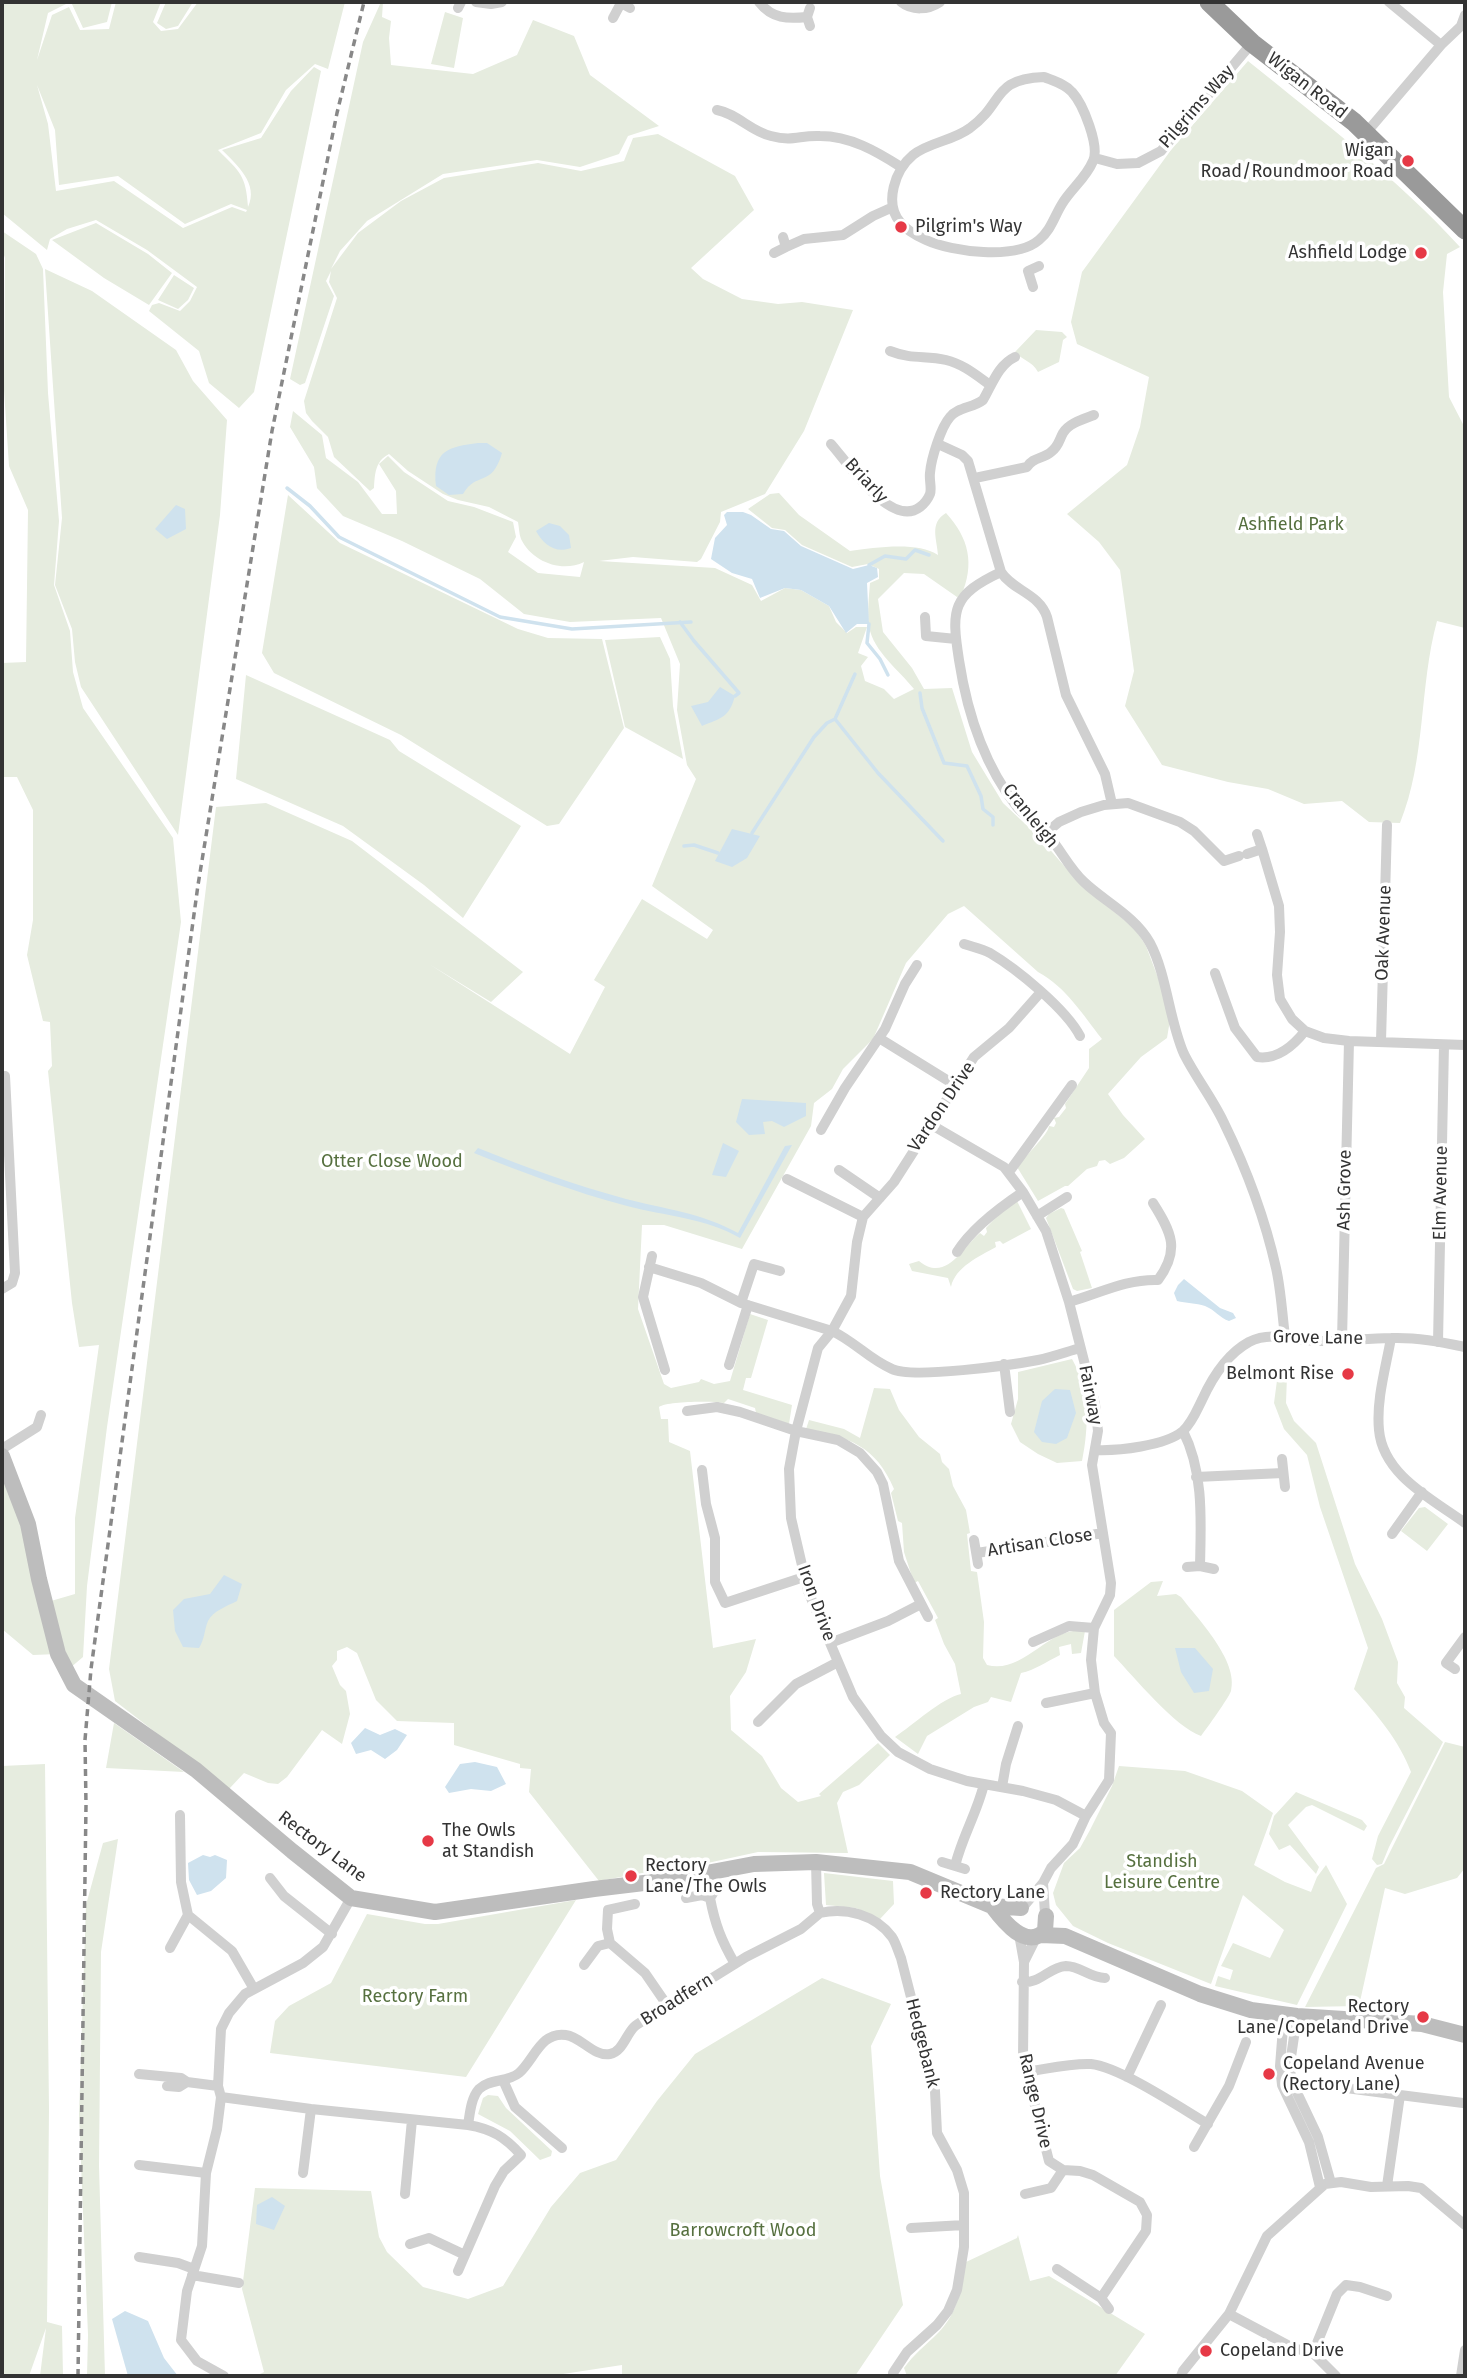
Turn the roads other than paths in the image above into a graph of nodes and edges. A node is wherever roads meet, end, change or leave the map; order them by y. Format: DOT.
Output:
graph roads {
  1 [pos="476,2"];
  2 [pos="502,2"];
  3 [pos="759,2"];
  4 [pos="901,2"];
  5 [pos="940,2"];
  6 [pos="1209,2"];
  7 [pos="1390,2"];
  8 [pos="623,4"];
  9 [pos="1465,15"];
  10 [pos="809,17"];
  11 [pos="613,18"];
  12 [pos="1252,43"];
  13 [pos="1441,45"];
  14 [pos="717,110"];
  15 [pos="1366,133"];
  16 [pos="1095,158"];
  17 [pos="901,167"];
  18 [pos="893,207"];
  19 [pos="1465,230"];
  20 [pos="1019,250"];
  21 [pos="774,253"];
  22 [pos="1033,287"];
  23 [pos="890,351"];
  24 [pos="1007,358"];
  25 [pos="990,385"];
  26 [pos="1094,415"];
  27 [pos="831,444"];
  28 [pos="938,444"];
  29 [pos="975,478"];
  30 [pos="1001,572"];
  31 [pos="925,617"];
  32 [pos="956,639"];
  33 [pos="1112,804"];
  34 [pos="1387,825"];
  35 [pos="1046,833"];
  36 [pos="1257,834"];
  37 [pos="1262,849"];
  38 [pos="964,944"];
  39 [pos="917,965"];
  40 [pos="1215,973"];
  41 [pos="1041,993"];
  42 [pos="1305,1031"];
  43 [pos="1080,1036"];
  44 [pos="879,1038"];
  45 [pos="1349,1041"];
  46 [pos="1381,1041"];
  47 [pos="1444,1045"];
  48 [pos="1465,1045"];
  49 [pos="5,1076"];
  50 [pos="955,1085"];
  51 [pos="1072,1085"];
  52 [pos="930,1125"];
  53 [pos="821,1130"];
  54 [pos="839,1170"];
  55 [pos="1009,1172"];
  56 [pos="787,1179"];
  57 [pos="1023,1192"];
  58 [pos="1067,1196"];
  59 [pos="880,1198"];
  60 [pos="1153,1203"];
  61 [pos="6,1211"];
  62 [pos="1037,1216"];
  63 [pos="863,1217"];
  64 [pos="957,1252"];
  65 [pos="652,1256"];
  66 [pos="649,1267"];
  67 [pos="780,1271"];
  68 [pos="2,1289"];
  69 [pos="1069,1302"];
  70 [pos="744,1304"];
  71 [pos="832,1331"];
  72 [pos="1285,1336"];
  73 [pos="1391,1338"];
  74 [pos="1342,1340"];
  75 [pos="1438,1342"];
  76 [pos="1465,1347"];
  77 [pos="1080,1348"];
  78 [pos="1004,1364"];
  79 [pos="729,1365"];
  80 [pos="665,1370"];
  81 [pos="687,1411"];
  82 [pos="1010,1412"];
  83 [pos="41,1415"];
  84 [pos="796,1431"];
  85 [pos="1183,1431"];
  86 [pos="2,1449"];
  87 [pos="1095,1450"];
  88 [pos="2,1456"];
  89 [pos="1282,1459"];
  90 [pos="702,1471"];
  91 [pos="1283,1474"];
  92 [pos="1196,1477"];
  93 [pos="1285,1488"];
  94 [pos="1422,1492"];
  95 [pos="1465,1523"];
  96 [pos="1103,1533"];
  97 [pos="1392,1534"];
  98 [pos="974,1540"];
  99 [pos="1200,1566"];
  100 [pos="1187,1567"];
  101 [pos="1214,1569"];
  102 [pos="804,1577"];
  103 [pos="921,1604"];
  104 [pos="928,1617"];
  105 [pos="1094,1628"];
  106 [pos="1465,1637"];
  107 [pos="1033,1642"];
  108 [pos="830,1643"];
  109 [pos="838,1662"];
  110 [pos="1455,1669"];
  111 [pos="1095,1693"];
  112 [pos="1046,1703"];
  113 [pos="758,1723"];
  114 [pos="1018,1726"];
  115 [pos="984,1784"];
  116 [pos="1002,1787"];
  117 [pos="180,1815"];
  118 [pos="1086,1816"];
  119 [pos="816,1862"];
  120 [pos="942,1862"];
  121 [pos="270,1878"];
  122 [pos="1043,1883"];
  123 [pos="717,1887"];
  124 [pos="351,1898"];
  125 [pos="687,1898"];
  126 [pos="710,1898"];
  127 [pos="635,1903"];
  128 [pos="992,1906"];
  129 [pos="1022,1907"];
  130 [pos="820,1913"];
  131 [pos="1046,1915"];
  132 [pos="188,1916"];
  133 [pos="1017,1932"];
  134 [pos="332,1934"];
  135 [pos="1039,1936"];
  136 [pos="1065,1936"];
  137 [pos="610,1943"];
  138 [pos="170,1948"];
  139 [pos="1024,1962"];
  140 [pos="735,1964"];
  141 [pos="584,1965"];
  142 [pos="1105,1978"];
  143 [pos="1022,1982"];
  144 [pos="254,1989"];
  145 [pos="667,2005"];
  146 [pos="1161,2005"];
  147 [pos="1291,2016"];
  148 [pos="1465,2035"];
  149 [pos="1246,2042"];
  150 [pos="1026,2072"];
  151 [pos="139,2074"];
  152 [pos="1127,2077"];
  153 [pos="503,2080"];
  154 [pos="187,2082"];
  155 [pos="167,2086"];
  156 [pos="1346,2088"];
  157 [pos="219,2091"];
  158 [pos="1400,2095"];
  159 [pos="1463,2103"];
  160 [pos="311,2109"];
  161 [pos="412,2120"];
  162 [pos="1208,2124"];
  163 [pos="468,2125"];
  164 [pos="1194,2147"];
  165 [pos="562,2148"];
  166 [pos="139,2165"];
  167 [pos="1063,2171"];
  168 [pos="206,2173"];
  169 [pos="303,2173"];
  170 [pos="1326,2185"];
  171 [pos="1387,2186"];
  172 [pos="405,2194"];
  173 [pos="1025,2194"];
  174 [pos="964,2225"];
  175 [pos="1465,2225"];
  176 [pos="911,2228"];
  177 [pos="410,2244"];
  178 [pos="465,2255"];
  179 [pos="139,2257"];
  180 [pos="1057,2269"];
  181 [pos="458,2271"];
  182 [pos="193,2272"];
  183 [pos="1340,2274"];
  184 [pos="239,2283"];
  185 [pos="1346,2285"];
  186 [pos="1387,2296"];
  187 [pos="1101,2298"];
  188 [pos="1109,2309"];
  189 [pos="1229,2314"];
  190 [pos="1465,2350"];
  191 [pos="1313,2353"];
  192 [pos="890,2375"];
  193 [pos="221,2376"];
  194 [pos="1181,2376"];
  195 [pos="1336,2376"];
  196 [pos="1461,2376"];
  1 -- 2 [label="street"];
  3 -- 10 [label="street"];
  4 -- 5 [label="street"];
  6 -- 12 [label="highway, Wigan Road"];
  7 -- 13 [label="street"];
  8 -- 11 [label="street"];
  9 -- 13 [label="street"];
  12 -- 15 [label="highway, Wigan Road"];
  12 -- 16 [label="street, Pilgrims Way"];
  13 -- 15 [label="street"];
  14 -- 17 [label="street"];
  15 -- 19 [label="highway, Wigan Road"];
  16 -- 17 [label="street"];
  16 -- 20 [label="street"];
  17 -- 18 [label="street"];
  18 -- 20 [label="street"];
  18 -- 21 [label="street"];
  20 -- 22 [label="street"];
  23 -- 25 [label="street"];
  24 -- 25 [label="street"];
  25 -- 28 [label="street"];
  26 -- 29 [label="street"];
  27 -- 28 [label="street, Briarly"];
  28 -- 29 [label="street"];
  29 -- 30 [label="street"];
  30 -- 32 [label="street, Cranleigh"];
  30 -- 33 [label="street"];
  31 -- 32 [label="street"];
  32 -- 35 [label="street, Cranleigh"];
  33 -- 35 [label="street"];
  33 -- 37 [label="street"];
  34 -- 46 [label="street, Oak Avenue"];
  35 -- 72 [label="street, Cranleigh"];
  36 -- 37 [label="street"];
  37 -- 42 [label="street"];
  38 -- 41 [label="street"];
  39 -- 44 [label="street"];
  40 -- 42 [label="street"];
  41 -- 43 [label="street"];
  41 -- 50 [label="street, Vardon Drive"];
  42 -- 45 [label="street"];
  44 -- 50 [label="street"];
  44 -- 53 [label="street"];
  45 -- 46 [label="street"];
  45 -- 74 [label="street, Ash Grove"];
  46 -- 47 [label="street"];
  47 -- 48 [label="street"];
  47 -- 75 [label="street, Elm Avenue"];
  49 -- 61 [label="street"];
  50 -- 52 [label="street, Vardon Drive"];
  51 -- 55 [label="street"];
  52 -- 55 [label="street, Fairway"];
  52 -- 59 [label="street, Vardon Drive"];
  54 -- 59 [label="street"];
  55 -- 57 [label="street, Fairway"];
  56 -- 63 [label="street"];
  57 -- 62 [label="street, Fairway"];
  57 -- 64 [label="street"];
  58 -- 62 [label="street"];
  59 -- 63 [label="street, Vardon Drive"];
  60 -- 69 [label="street"];
  61 -- 68 [label="street"];
  62 -- 69 [label="street, Fairway"];
  63 -- 71 [label="street"];
  65 -- 66 [label="street"];
  66 -- 70 [label="street"];
  66 -- 80 [label="street"];
  67 -- 70 [label="street"];
  69 -- 77 [label="street, Fairway"];
  70 -- 71 [label="street"];
  70 -- 79 [label="street"];
  71 -- 78 [label="street"];
  71 -- 84 [label="street, Iron Drive"];
  72 -- 74 [label="street, Grove Lane"];
  72 -- 85 [label="street, Grove Lane"];
  73 -- 74 [label="street, Grove Lane"];
  73 -- 75 [label="street, Grove Lane"];
  73 -- 94 [label="street"];
  75 -- 76 [label="street, Grove Lane"];
  77 -- 78 [label="street"];
  77 -- 87 [label="street, Fairway"];
  78 -- 82 [label="street"];
  81 -- 84 [label="street"];
  83 -- 86 [label="street"];
  84 -- 102 [label="street, Iron Drive"];
  84 -- 103 [label="street"];
  85 -- 87 [label="street"];
  85 -- 92 [label="street"];
  87 -- 96 [label="street, Fairway"];
  88 -- 124 [label="main road, Rectory Lane"];
  89 -- 91 [label="street"];
  90 -- 102 [label="street"];
  91 -- 92 [label="street"];
  91 -- 93 [label="street"];
  92 -- 99 [label="street"];
  94 -- 95 [label="street"];
  94 -- 97 [label="street"];
  96 -- 98 [label="street, Artisan Close"];
  96 -- 105 [label="street, Fairway"];
  99 -- 100 [label="street"];
  99 -- 101 [label="street"];
  102 -- 108 [label="street, Iron Drive"];
  103 -- 104 [label="street"];
  103 -- 108 [label="street"];
  105 -- 107 [label="street"];
  105 -- 111 [label="street, Fairway"];
  106 -- 110 [label="street"];
  108 -- 109 [label="street, Iron Drive"];
  109 -- 113 [label="street"];
  109 -- 115 [label="street, Iron Drive"];
  111 -- 112 [label="street"];
  111 -- 118 [label="street, Fairway"];
  114 -- 116 [label="street"];
  115 -- 116 [label="street, Iron Drive"];
  115 -- 120 [label="street"];
  116 -- 118 [label="street, Iron Drive"];
  117 -- 132 [label="street"];
  118 -- 122 [label="street, Fairway"];
  119 -- 124 [label="main road, Rectory Lane"];
  119 -- 128 [label="main road, Rectory Lane"];
  119 -- 130 [label="street"];
  121 -- 134 [label="street"];
  122 -- 129 [label="street, Fairway"];
  122 -- 131 [label="street"];
  123 -- 126 [label="street"];
  124 -- 134 [label="street"];
  125 -- 126 [label="street"];
  126 -- 140 [label="street"];
  127 -- 137 [label="street"];
  128 -- 129 [label="main road, Rectory Lane"];
  128 -- 133 [label="main road, Rectory Lane"];
  129 -- 131 [label="main road"];
  129 -- 133 [label="main road"];
  130 -- 140 [label="street, Broadfern"];
  130 -- 174 [label="street, Hedgebank"];
  131 -- 135 [label="main road"];
  131 -- 136 [label="main road"];
  132 -- 138 [label="street"];
  132 -- 144 [label="street"];
  133 -- 135 [label="main road"];
  133 -- 139 [label="street, Range Drive"];
  134 -- 144 [label="street"];
  135 -- 136 [label="main road"];
  135 -- 139 [label="street, Range Drive"];
  136 -- 147 [label="main road"];
  137 -- 141 [label="street"];
  137 -- 145 [label="street"];
  139 -- 143 [label="street, Range Drive"];
  140 -- 145 [label="street, Broadfern"];
  142 -- 143 [label="street"];
  143 -- 150 [label="street, Range Drive"];
  144 -- 157 [label="street"];
  145 -- 153 [label="street, Broadfern"];
  146 -- 152 [label="street"];
  147 -- 148 [label="main road"];
  147 -- 170 [label="street"];
  149 -- 162 [label="street"];
  150 -- 152 [label="street"];
  150 -- 167 [label="street, Range Drive"];
  151 -- 154 [label="street"];
  152 -- 162 [label="street"];
  153 -- 163 [label="street, Broadfern"];
  153 -- 165 [label="street"];
  154 -- 155 [label="street"];
  154 -- 157 [label="street"];
  156 -- 158 [label="street"];
  157 -- 160 [label="street"];
  157 -- 168 [label="street"];
  158 -- 159 [label="street"];
  158 -- 171 [label="street"];
  160 -- 161 [label="street"];
  160 -- 169 [label="street"];
  161 -- 163 [label="street"];
  161 -- 172 [label="street"];
  162 -- 164 [label="street"];
  163 -- 178 [label="street"];
  166 -- 168 [label="street"];
  167 -- 173 [label="street, Range Drive"];
  167 -- 187 [label="street, Range Drive"];
  168 -- 182 [label="street"];
  170 -- 171 [label="street"];
  170 -- 189 [label="street"];
  171 -- 175 [label="street"];
  174 -- 176 [label="street"];
  174 -- 192 [label="street, Hedgebank"];
  177 -- 178 [label="street"];
  178 -- 181 [label="street"];
  179 -- 182 [label="street"];
  180 -- 187 [label="street"];
  182 -- 184 [label="street"];
  182 -- 193 [label="street"];
  183 -- 185 [label="street"];
  185 -- 186 [label="street"];
  185 -- 191 [label="street"];
  187 -- 188 [label="street"];
  189 -- 191 [label="street"];
  189 -- 194 [label="street"];
  190 -- 196 [label="street"];
  191 -- 195 [label="street"];
}
